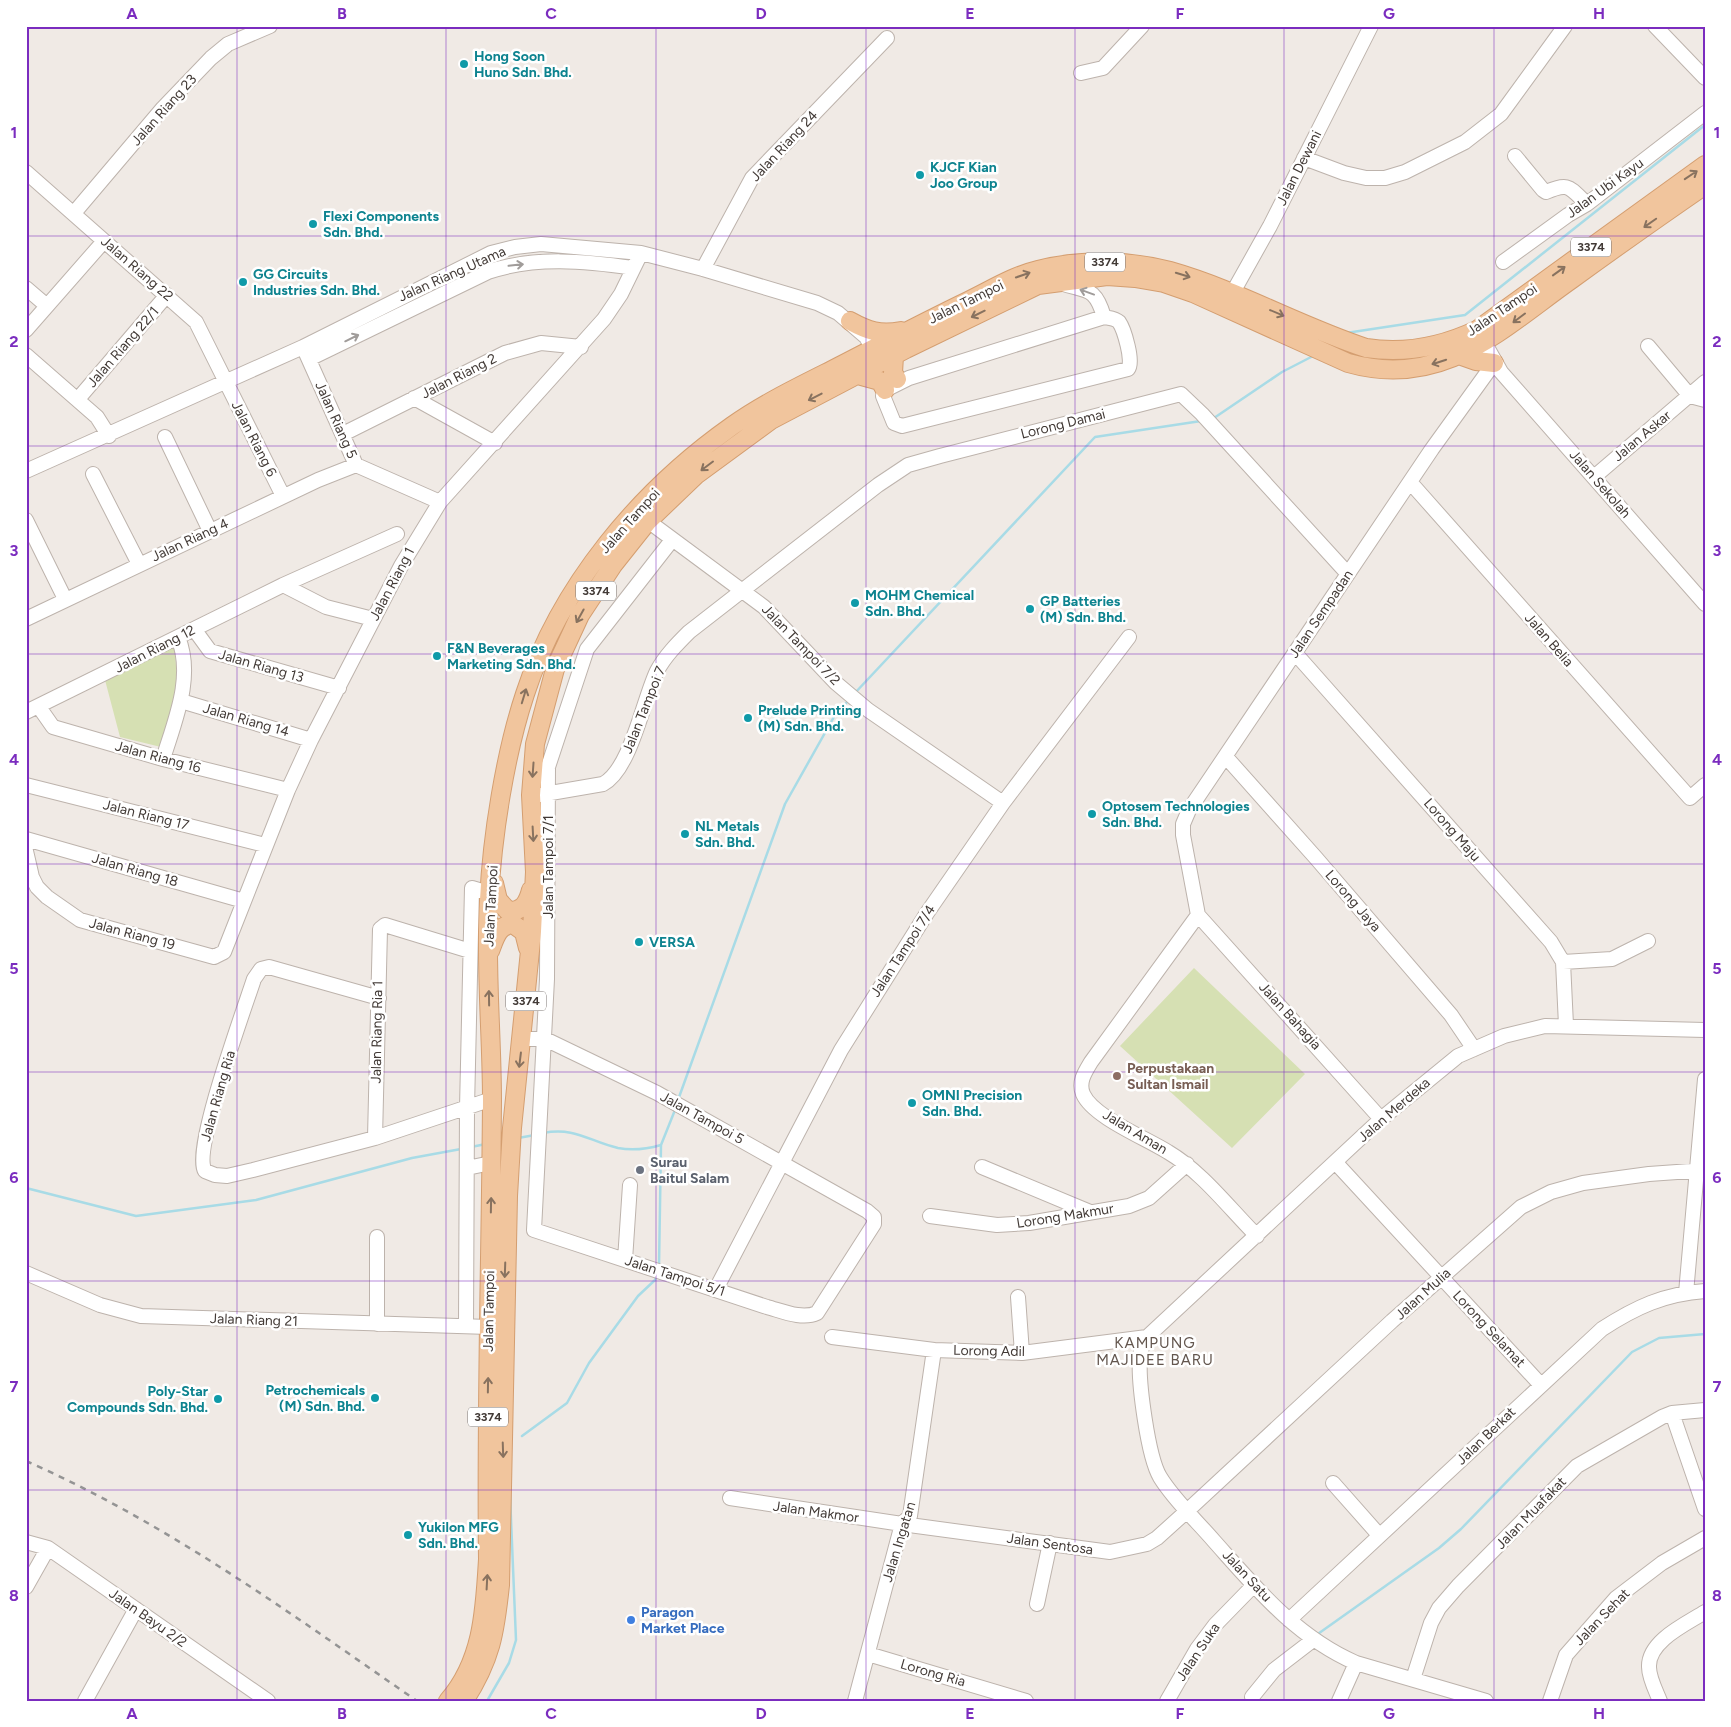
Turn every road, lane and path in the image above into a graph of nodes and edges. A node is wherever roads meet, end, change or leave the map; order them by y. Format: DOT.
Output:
graph roads {
  1 [pos="270,26"];
  2 [pos="1142,26"];
  3 [pos="1371,26"];
  4 [pos="1566,26"];
  5 [pos="1655,26"];
  6 [pos="887,38"];
  7 [pos="1081,73"];
  8 [pos="1705,78"];
  9 [pos="1705,113"];
  10 [pos="1515,156"];
  11 [pos="1304,158"];
  12 [pos="1705,165"];
  13 [pos="26,172"];
  14 [pos="1705,184"];
  15 [pos="1587,204"];
  16 [pos="74,213"];
  17 [pos="104,241"];
  18 [pos="641,253"];
  19 [pos="1503,262"];
  20 [pos="633,268"];
  21 [pos="703,269"];
  22 [pos="1056,282"];
  23 [pos="26,288"];
  24 [pos="168,295"];
  25 [pos="397,299"];
  26 [pos="1228,301"];
  27 [pos="47,306"];
  28 [pos="404,312"];
  29 [pos="1104,317"];
  30 [pos="850,321"];
  31 [pos="912,328"];
  32 [pos="26,330"];
  33 [pos="1481,337"];
  34 [pos="1648,346"];
  35 [pos="581,347"];
  36 [pos="306,353"];
  37 [pos="26,355"];
  38 [pos="1459,355"];
  39 [pos="882,356"];
  40 [pos="845,363"];
  41 [pos="1494,363"];
  42 [pos="858,375"];
  43 [pos="897,382"];
  44 [pos="1705,382"];
  45 [pos="226,383"];
  46 [pos="1690,396"];
  47 [pos="414,398"];
  48 [pos="78,399"];
  49 [pos="1705,400"];
  50 [pos="343,434"];
  51 [pos="109,436"];
  52 [pos="165,437"];
  53 [pos="495,443"];
  54 [pos="356,465"];
  55 [pos="26,471"];
  56 [pos="93,474"];
  57 [pos="1594,476"];
  58 [pos="1410,482"];
  59 [pos="283,496"];
  60 [pos="440,502"];
  61 [pos="26,520"];
  62 [pos="648,521"];
  63 [pos="210,531"];
  64 [pos="397,534"];
  65 [pos="672,540"];
  66 [pos="139,564"];
  67 [pos="1348,574"];
  68 [pos="283,585"];
  69 [pos="742,590"];
  70 [pos="65,599"];
  71 [pos="1705,604"];
  72 [pos="26,619"];
  73 [pos="373,619"];
  74 [pos="194,629"];
  75 [pos="178,637"];
  76 [pos="1129,637"];
  77 [pos="1296,653"];
  78 [pos="339,688"];
  79 [pos="181,701"];
  80 [pos="33,710"];
  81 [pos="311,740"];
  82 [pos="1226,757"];
  83 [pos="163,759"];
  84 [pos="26,785"];
  85 [pos="1705,785"];
  86 [pos="288,790"];
  87 [pos="539,795"];
  88 [pos="1003,803"];
  89 [pos="26,839"];
  90 [pos="265,846"];
  91 [pos="26,851"];
  92 [pos="492,866"];
  93 [pos="535,872"];
  94 [pos="489,893"];
  95 [pos="244,901"];
  96 [pos="1198,915"];
  97 [pos="1648,941"];
  98 [pos="470,951"];
  99 [pos="530,955"];
  100 [pos="488,956"];
  101 [pos="214,957"];
  102 [pos="548,959"];
  103 [pos="1563,962"];
  104 [pos="379,998"];
  105 [pos="1566,1025"];
  106 [pos="1705,1030"];
  107 [pos="522,1039"];
  108 [pos="545,1039"];
  109 [pos="1474,1049"];
  110 [pos="1705,1079"];
  111 [pos="492,1100"];
  112 [pos="467,1108"];
  113 [pos="1381,1119"];
  114 [pos="375,1138"];
  115 [pos="491,1150"];
  116 [pos="467,1162"];
  117 [pos="782,1163"];
  118 [pos="1336,1163"];
  119 [pos="1187,1164"];
  120 [pos="982,1167"];
  121 [pos="1700,1170"];
  122 [pos="630,1185"];
  123 [pos="1091,1212"];
  124 [pos="930,1216"];
  125 [pos="534,1230"];
  126 [pos="1257,1236"];
  127 [pos="377,1238"];
  128 [pos="467,1239"];
  129 [pos="490,1240"];
  130 [pos="627,1261"];
  131 [pos="26,1274"];
  132 [pos="1441,1276"];
  133 [pos="716,1289"];
  134 [pos="1705,1292"];
  135 [pos="1686,1293"];
  136 [pos="1018,1297"];
  137 [pos="817,1313"];
  138 [pos="377,1324"];
  139 [pos="466,1326"];
  140 [pos="489,1327"];
  141 [pos="832,1337"];
  142 [pos="1147,1337"];
  143 [pos="934,1350"];
  144 [pos="1022,1353"];
  145 [pos="1540,1384"];
  146 [pos="1705,1410"];
  147 [pos="1672,1414"];
  148 [pos="1333,1483"];
  149 [pos="730,1498"];
  150 [pos="1705,1509"];
  151 [pos="1187,1511"];
  152 [pos="902,1524"];
  153 [pos="1380,1535"];
  154 [pos="1705,1538"];
  155 [pos="26,1542"];
  156 [pos="1050,1543"];
  157 [pos="48,1548"];
  158 [pos="1254,1585"];
  159 [pos="26,1588"];
  160 [pos="1037,1604"];
  161 [pos="136,1609"];
  162 [pos="1705,1612"];
  163 [pos="1289,1620"];
  164 [pos="1308,1637"];
  165 [pos="868,1654"];
  166 [pos="1356,1662"];
  167 [pos="1413,1679"];
  168 [pos="1252,1697"];
  169 [pos="85,1701"];
  170 [pos="268,1701"];
  171 [pos="448,1701"];
  172 [pos="464,1701"];
  173 [pos="855,1701"];
  174 [pos="1026,1701"];
  175 [pos="1168,1701"];
  176 [pos="1339,1701"];
  177 [pos="1486,1701"];
  178 [pos="1550,1701"];
  179 [pos="1660,1701"];
  1 -- 16 [label="street, Jalan Riang 23"];
  2 -- 7 [label="street"];
  3 -- 11 [label="street, Jalan Dewani"];
  4 -- 11 [label="street"];
  5 -- 8 [label="street"];
  6 -- 21 [label="street, Jalan Riang 24"];
  9 -- 15 [label="street, Jalan Ubi Kayu"];
  10 -- 15 [label="street"];
  11 -- 26 [label="street, Jalan Dewani"];
  33 -- 12 [label="main road, Jalan Tampoi / 3374, one-way"];
  13 -- 16 [label="street, Jalan Riang 22"];
  14 -- 33 [label="main road, Jalan Tampoi / 3374, one-way"];
  15 -- 19 [label="street, Jalan Ubi Kayu"];
  16 -- 17 [label="street, Jalan Riang 22"];
  17 -- 24 [label="street, Jalan Riang 22"];
  17 -- 27 [label="street"];
  18 -- 20 [label="street, Jalan Riang 1"];
  18 -- 21 [label="street, Jalan Riang Utama"];
  18 -- 25 [label="street, Jalan Riang Utama"];
  28 -- 20 [label="street, one-way"];
  20 -- 35 [label="street, Jalan Riang 1"];
  21 -- 30 [label="street, Jalan Riang Utama"];
  22 -- 26 [label="main road, Jalan Tampoi / 3374"];
  29 -- 22 [label="street, one-way"];
  22 -- 39 [label="main road, Jalan Tampoi / 3374, one-way"];
  23 -- 27 [label="street"];
  24 -- 45 [label="street, Jalan Riang 22"];
  24 -- 48 [label="street, Jalan Riang 22/1"];
  25 -- 28 [label="street"];
  25 -- 36 [label="street, Jalan Riang Utama"];
  31 -- 26 [label="main road, Jalan Tampoi / 3374, one-way"];
  26 -- 33 [label="main road, Jalan Tampoi / 3374, one-way"];
  38 -- 26 [label="main road, Jalan Tampoi / 3374, one-way"];
  27 -- 32 [label="street"];
  36 -- 28 [label="street, one-way"];
  29 -- 43 [label="street"];
  29 -- 43 [label="street"];
  30 -- 31 [label="main road"];
  30 -- 39 [label="street, Jalan Riang Utama"];
  30 -- 40 [label="main road"];
  31 -- 39 [label="main road, Jalan Tampoi / 3374"];
  33 -- 38 [label="main road, Jalan Tampoi / 3374"];
  33 -- 41 [label="street"];
  34 -- 46 [label="street"];
  35 -- 47 [label="street, Jalan Riang 2"];
  35 -- 53 [label="street, Jalan Riang 1"];
  36 -- 45 [label="street, Jalan Riang Utama"];
  36 -- 50 [label="street, Jalan Riang 5"];
  37 -- 48 [label="street, Jalan Riang 22/1"];
  38 -- 41 [label="main road"];
  39 -- 40 [label="main road, Jalan Tampoi / 3374"];
  39 -- 42 [label="main road, Jalan Tampoi / 3374"];
  39 -- 43 [label="main road"];
  92 -- 40 [label="main road, Jalan Tampoi / 3374, one-way"];
  41 -- 57 [label="street, Jalan Sekolah"];
  41 -- 58 [label="street, Jalan Sempadan"];
  42 -- 43 [label="main road"];
  42 -- 62 [label="main road, Jalan Tampoi / 3374, one-way"];
  44 -- 46 [label="street, Jalan Askar"];
  45 -- 51 [label="street, Jalan Riang Utama"];
  45 -- 59 [label="street, Jalan Riang 6"];
  46 -- 49 [label="street"];
  46 -- 57 [label="street, Jalan Askar"];
  47 -- 50 [label="street, Jalan Riang 2"];
  47 -- 53 [label="street"];
  48 -- 51 [label="street, Jalan Riang 22/1"];
  50 -- 54 [label="street, Jalan Riang 5"];
  51 -- 55 [label="street, Jalan Riang Utama"];
  52 -- 63 [label="street"];
  53 -- 60 [label="street, Jalan Riang 1"];
  54 -- 59 [label="street, Jalan Riang 4"];
  54 -- 60 [label="street, Jalan Riang 5"];
  56 -- 66 [label="street"];
  57 -- 71 [label="street, Jalan Sekolah"];
  58 -- 67 [label="street, Jalan Sempadan"];
  58 -- 85 [label="street, Jalan Belia"];
  59 -- 63 [label="street, Jalan Riang 4"];
  60 -- 73 [label="street, Jalan Riang 1"];
  61 -- 70 [label="street"];
  62 -- 65 [label="street, Jalan Tampoi 7/2"];
  62 -- 87 [label="main road, Jalan Tampoi / 3374, one-way"];
  63 -- 66 [label="street, Jalan Riang 4"];
  64 -- 68 [label="street, Jalan Riang 12"];
  65 -- 69 [label="street, Jalan Tampoi 7/2"];
  65 -- 87 [label="street, Jalan Tampoi 7/1"];
  66 -- 70 [label="street, Jalan Riang 4"];
  67 -- 69 [label="street, Lorong Damai"];
  67 -- 77 [label="street, Jalan Sempadan"];
  68 -- 73 [label="street"];
  68 -- 74 [label="street, Jalan Riang 12"];
  69 -- 87 [label="street, Jalan Tampoi 7"];
  69 -- 88 [label="street, Jalan Tampoi 7/2"];
  70 -- 72 [label="street, Jalan Riang 4"];
  73 -- 78 [label="street, Jalan Riang 1"];
  74 -- 75 [label="street, Jalan Riang 12"];
  74 -- 78 [label="street, Jalan Riang 13"];
  75 -- 79 [label="street"];
  75 -- 80 [label="street, Jalan Riang 12"];
  76 -- 88 [label="street, Jalan Tampoi 7/4"];
  77 -- 82 [label="street, Jalan Sempadan"];
  77 -- 103 [label="street, Lorong Maju"];
  78 -- 81 [label="street, Jalan Riang 1"];
  79 -- 81 [label="street, Jalan Riang 14"];
  79 -- 83 [label="street"];
  80 -- 83 [label="street, Jalan Riang 16"];
  81 -- 86 [label="street, Jalan Riang 1"];
  82 -- 96 [label="street, Jalan Sempadan"];
  82 -- 109 [label="street, Lorong Jaya"];
  83 -- 86 [label="street, Jalan Riang 16"];
  84 -- 90 [label="street, Jalan Riang 17"];
  86 -- 90 [label="street, Jalan Riang 1"];
  87 -- 93 [label="main road, Jalan Tampoi / 3374, one-way"];
  87 -- 102 [label="street, Jalan Tampoi 7/1"];
  88 -- 117 [label="street, Jalan Tampoi 7/4"];
  89 -- 95 [label="street, Jalan Riang 18"];
  90 -- 95 [label="street, Jalan Riang 1"];
  91 -- 101 [label="street, Jalan Riang 19"];
  92 -- 93 [label="main road"];
  92 -- 94 [label="main road, Jalan Tampoi / 3374"];
  93 -- 99 [label="main road, Jalan Tampoi / 3374"];
  94 -- 98 [label="street"];
  94 -- 100 [label="main road, Jalan Tampoi / 3374"];
  95 -- 101 [label="street, Jalan Riang 1"];
  96 -- 113 [label="street, Jalan Bahagia"];
  96 -- 119 [label="street, Jalan Aman"];
  97 -- 103 [label="street"];
  98 -- 104 [label="street, Jalan Riang Ria 1"];
  98 -- 112 [label="street"];
  99 -- 100 [label="main road"];
  99 -- 102 [label="street"];
  99 -- 107 [label="main road, Jalan Tampoi / 3374"];
  111 -- 100 [label="main road, Jalan Tampoi / 3374, one-way"];
  102 -- 108 [label="street, Jalan Tampoi 7/1"];
  103 -- 105 [label="street, Lorong Maju"];
  104 -- 114 [label="street, Jalan Riang Ria 1"];
  104 -- 114 [label="street, Jalan Riang Ria"];
  105 -- 106 [label="street, Jalan Merdeka"];
  105 -- 109 [label="street, Jalan Merdeka"];
  107 -- 108 [label="street, Jalan Tampoi 5"];
  107 -- 172 [label="main road, Jalan Tampoi / 3374, one-way"];
  108 -- 117 [label="street, Jalan Tampoi 5"];
  108 -- 125 [label="street, Jalan Tampoi 7/1"];
  109 -- 113 [label="street, Jalan Merdeka"];
  110 -- 121 [label="street"];
  111 -- 112 [label="street, Jalan Riang Ria"];
  111 -- 115 [label="main road, Jalan Tampoi / 3374"];
  112 -- 114 [label="street, Jalan Riang Ria"];
  112 -- 116 [label="street"];
  113 -- 118 [label="street, Jalan Merdeka"];
  115 -- 116 [label="street"];
  129 -- 115 [label="main road, Jalan Tampoi / 3374, one-way"];
  116 -- 128 [label="street"];
  117 -- 133 [label="street, Jalan Tampoi 7/4"];
  117 -- 137 [label="street, Jalan Tampoi 5"];
  118 -- 126 [label="street, Jalan Merdeka"];
  118 -- 132 [label="street, Lorong Selamat"];
  119 -- 123 [label="street, Lorong Makmur"];
  119 -- 126 [label="street, Jalan Aman"];
  120 -- 123 [label="street"];
  121 -- 132 [label="street, Jalan Mulia"];
  121 -- 135 [label="street"];
  122 -- 130 [label="street"];
  123 -- 124 [label="street, Lorong Makmur"];
  125 -- 130 [label="street, Jalan Tampoi 5/1"];
  126 -- 142 [label="street, Jalan Merdeka"];
  127 -- 138 [label="street"];
  128 -- 129 [label="street"];
  128 -- 139 [label="street"];
  129 -- 140 [label="main road, Jalan Tampoi / 3374"];
  130 -- 133 [label="street, Jalan Tampoi 5/1"];
  131 -- 138 [label="street, Jalan Riang 21"];
  132 -- 145 [label="street, Lorong Selamat"];
  132 -- 151 [label="street, Jalan Mulia"];
  133 -- 137 [label="street, Jalan Tampoi 5/1"];
  134 -- 135 [label="street, Jalan Berkat"];
  135 -- 145 [label="street, Jalan Berkat"];
  136 -- 144 [label="street"];
  138 -- 139 [label="street, Jalan Riang 21"];
  139 -- 140 [label="street, Jalan Riang 21"];
  171 -- 140 [label="main road, Jalan Tampoi / 3374, one-way"];
  141 -- 143 [label="street, Lorong Adil"];
  142 -- 144 [label="street, Lorong Adil"];
  142 -- 151 [label="street, Jalan Satu"];
  143 -- 144 [label="street, Lorong Adil"];
  143 -- 152 [label="street, Jalan Ingatan"];
  145 -- 153 [label="street, Jalan Berkat"];
  146 -- 147 [label="street, Jalan Muafakat"];
  147 -- 150 [label="street"];
  147 -- 167 [label="street, Jalan Muafakat"];
  148 -- 153 [label="street"];
  149 -- 152 [label="street, Jalan Makmor"];
  151 -- 156 [label="street, Jalan Sentosa"];
  151 -- 158 [label="street, Jalan Satu"];
  152 -- 156 [label="street, Jalan Sentosa"];
  152 -- 165 [label="street, Jalan Ingatan"];
  153 -- 163 [label="street, Jalan Berkat"];
  154 -- 178 [label="street, Jalan Sehat"];
  155 -- 157 [label="street, Jalan Bayu 2/2"];
  156 -- 160 [label="street"];
  157 -- 159 [label="street"];
  157 -- 161 [label="street, Jalan Bayu 2/2"];
  158 -- 163 [label="street, Jalan Satu"];
  158 -- 175 [label="street, Jalan Suka"];
  161 -- 169 [label="street"];
  161 -- 170 [label="street, Jalan Bayu 2/2"];
  162 -- 179 [label="street"];
  163 -- 164 [label="street, Jalan Satu"];
  164 -- 166 [label="street, Jalan Satu"];
  164 -- 168 [label="street"];
  165 -- 173 [label="street, Jalan Ingatan"];
  165 -- 174 [label="street, Lorong Ria"];
  166 -- 167 [label="street, Jalan Satu"];
  166 -- 176 [label="street"];
  167 -- 177 [label="street, Jalan Satu"];
}
